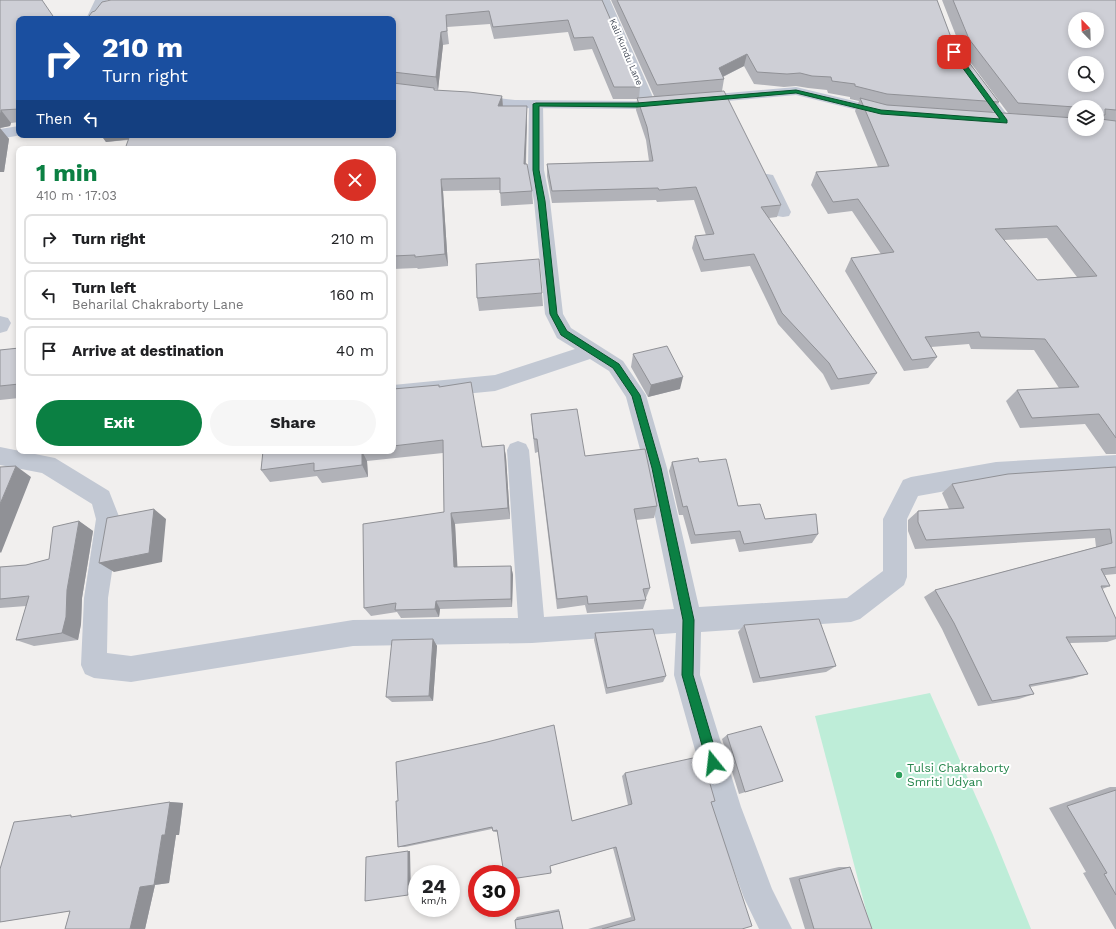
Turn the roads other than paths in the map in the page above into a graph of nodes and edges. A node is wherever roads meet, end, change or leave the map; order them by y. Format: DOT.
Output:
graph roads {
  1 [pos="101,0"];
  2 [pos="604,0"];
  3 [pos="110,9"];
  4 [pos="93,16"];
  5 [pos="971,76"];
  6 [pos="727,97"];
  7 [pos="462,98"];
  8 [pos="536,104"];
  9 [pos="649,104"];
  10 [pos="734,112"];
  11 [pos="896,113"];
  12 [pos="989,120"];
  13 [pos="1005,121"];
  14 [pos="1020,122"];
  15 [pos="16,131"];
  16 [pos="0,134"];
  17 [pos="762,169"];
  18 [pos="783,212"];
  19 [pos="593,351"];
  20 [pos="396,394"];
  21 [pos="518,450"];
  22 [pos="12,455"];
  23 [pos="1116,464"];
  24 [pos="689,620"];
  25 [pos="532,630"];
  26 [pos="776,929"];
  1 -- 4 [label="street"];
  2 -- 9 [label="street, Kali Kundu Lane"];
  3 -- 4 [label="street"];
  5 -- 13 [label="street"];
  6 -- 9 [label="main road"];
  6 -- 10 [label="street"];
  6 -- 11 [label="main road"];
  7 -- 8 [label="main road"];
  8 -- 9 [label="main road"];
  8 -- 19 [label="street"];
  12 -- 13 [label="main road"];
  13 -- 14 [label="main road"];
  15 -- 16 [label="main road"];
  17 -- 18 [label="street"];
  19 -- 20 [label="street"];
  19 -- 24 [label="street"];
  21 -- 25 [label="street"];
  22 -- 25 [label="street"];
  23 -- 24 [label="street"];
  24 -- 25 [label="street"];
  24 -- 26 [label="street"];
}
